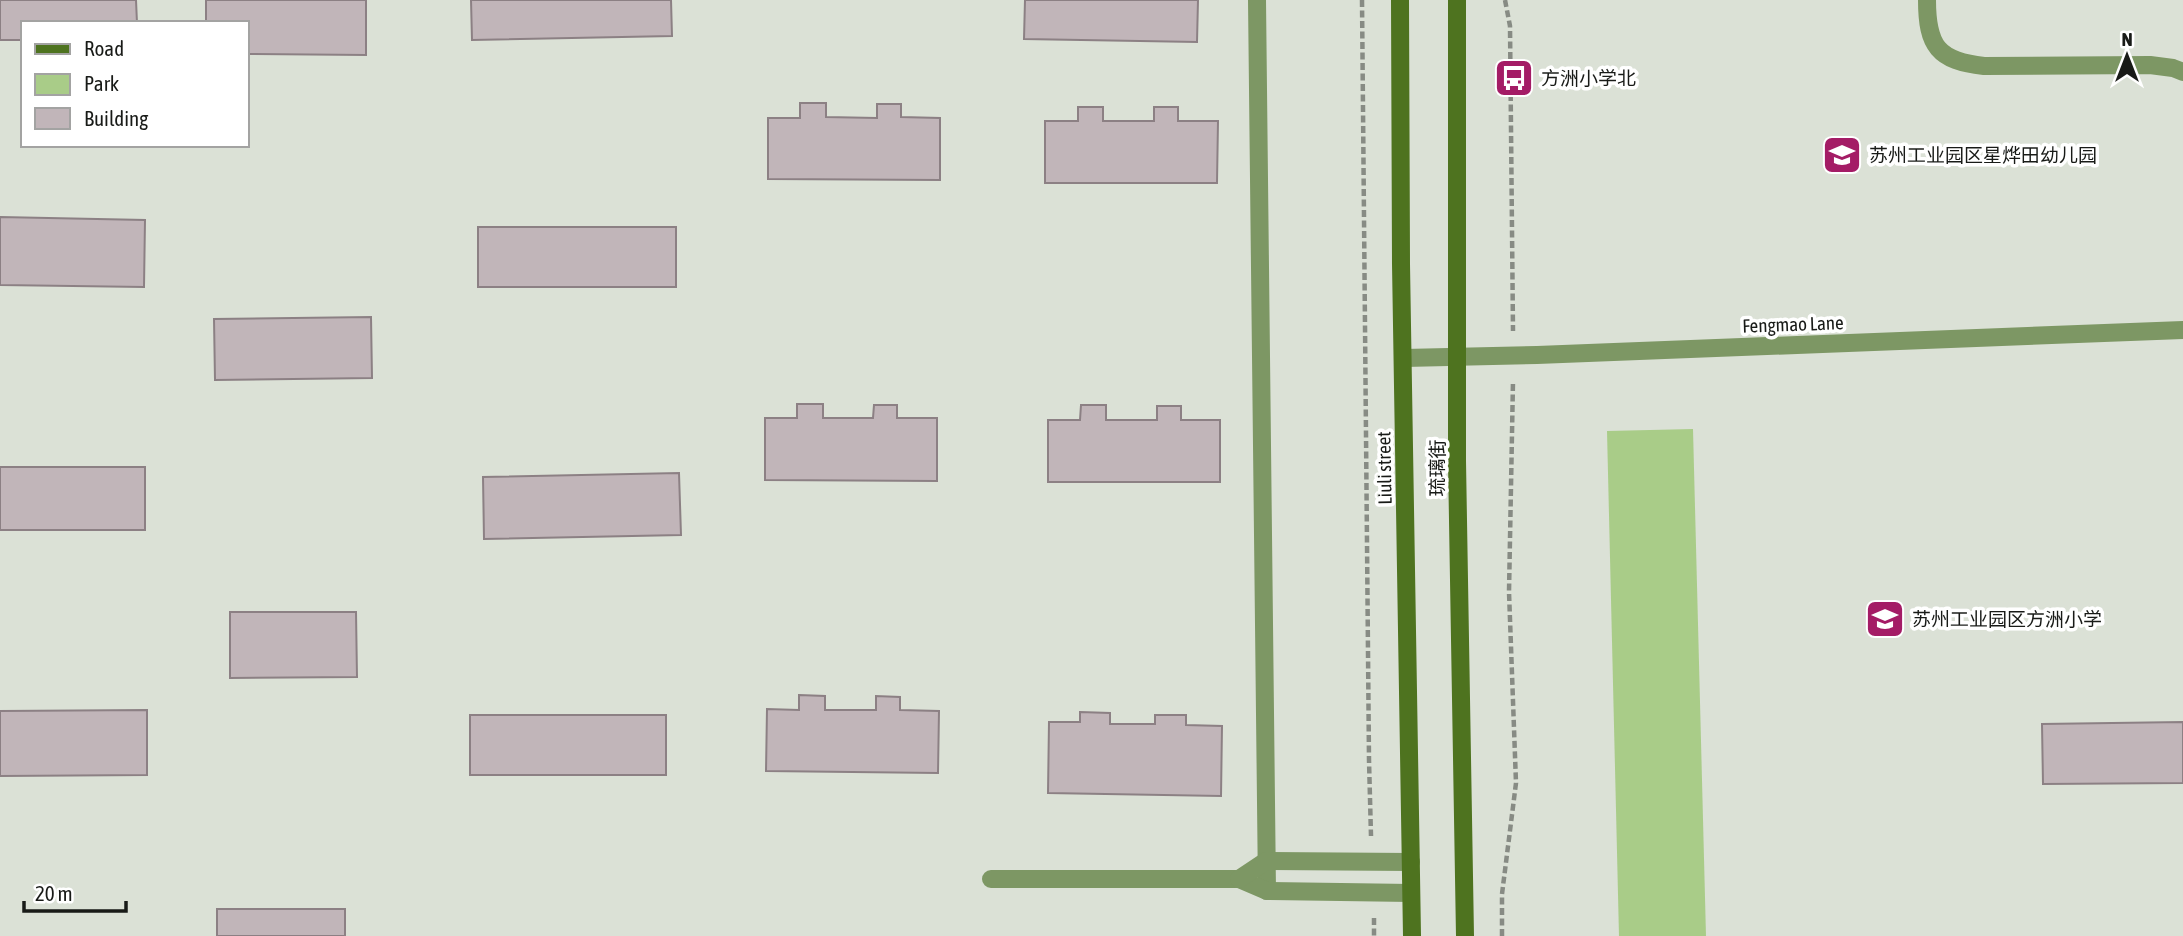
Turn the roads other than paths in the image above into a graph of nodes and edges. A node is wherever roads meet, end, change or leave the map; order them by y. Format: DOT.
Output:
graph roads {
  1 [pos="1257,0"];
  2 [pos="1400,0"];
  3 [pos="1457,0"];
  4 [pos="1927,0"];
  5 [pos="2183,72"];
  6 [pos="2183,330"];
  7 [pos="1458,356"];
  8 [pos="1404,358"];
  9 [pos="1266,861"];
  10 [pos="1411,862"];
  11 [pos="991,879"];
  12 [pos="1239,879"];
  13 [pos="1267,891"];
  14 [pos="1411,893"];
  15 [pos="1412,936"];
  16 [pos="1465,936"];
  1 -- 9 [label="street"];
  2 -- 8 [label="main road, Liuli street"];
  3 -- 7 [label="main road, 琉璃街"];
  4 -- 5 [label="street"];
  6 -- 7 [label="street, Fengmao Lane"];
  7 -- 8 [label="street, Fengmao Lane"];
  7 -- 16 [label="main road, 琉璃街"];
  8 -- 10 [label="main road, Liuli street"];
  9 -- 10 [label="street"];
  9 -- 12 [label="street"];
  9 -- 13 [label="street"];
  10 -- 14 [label="main road, Liuli street"];
  11 -- 12 [label="street"];
  12 -- 13 [label="street"];
  13 -- 14 [label="street"];
  14 -- 15 [label="main road, Liuli street"];
}
